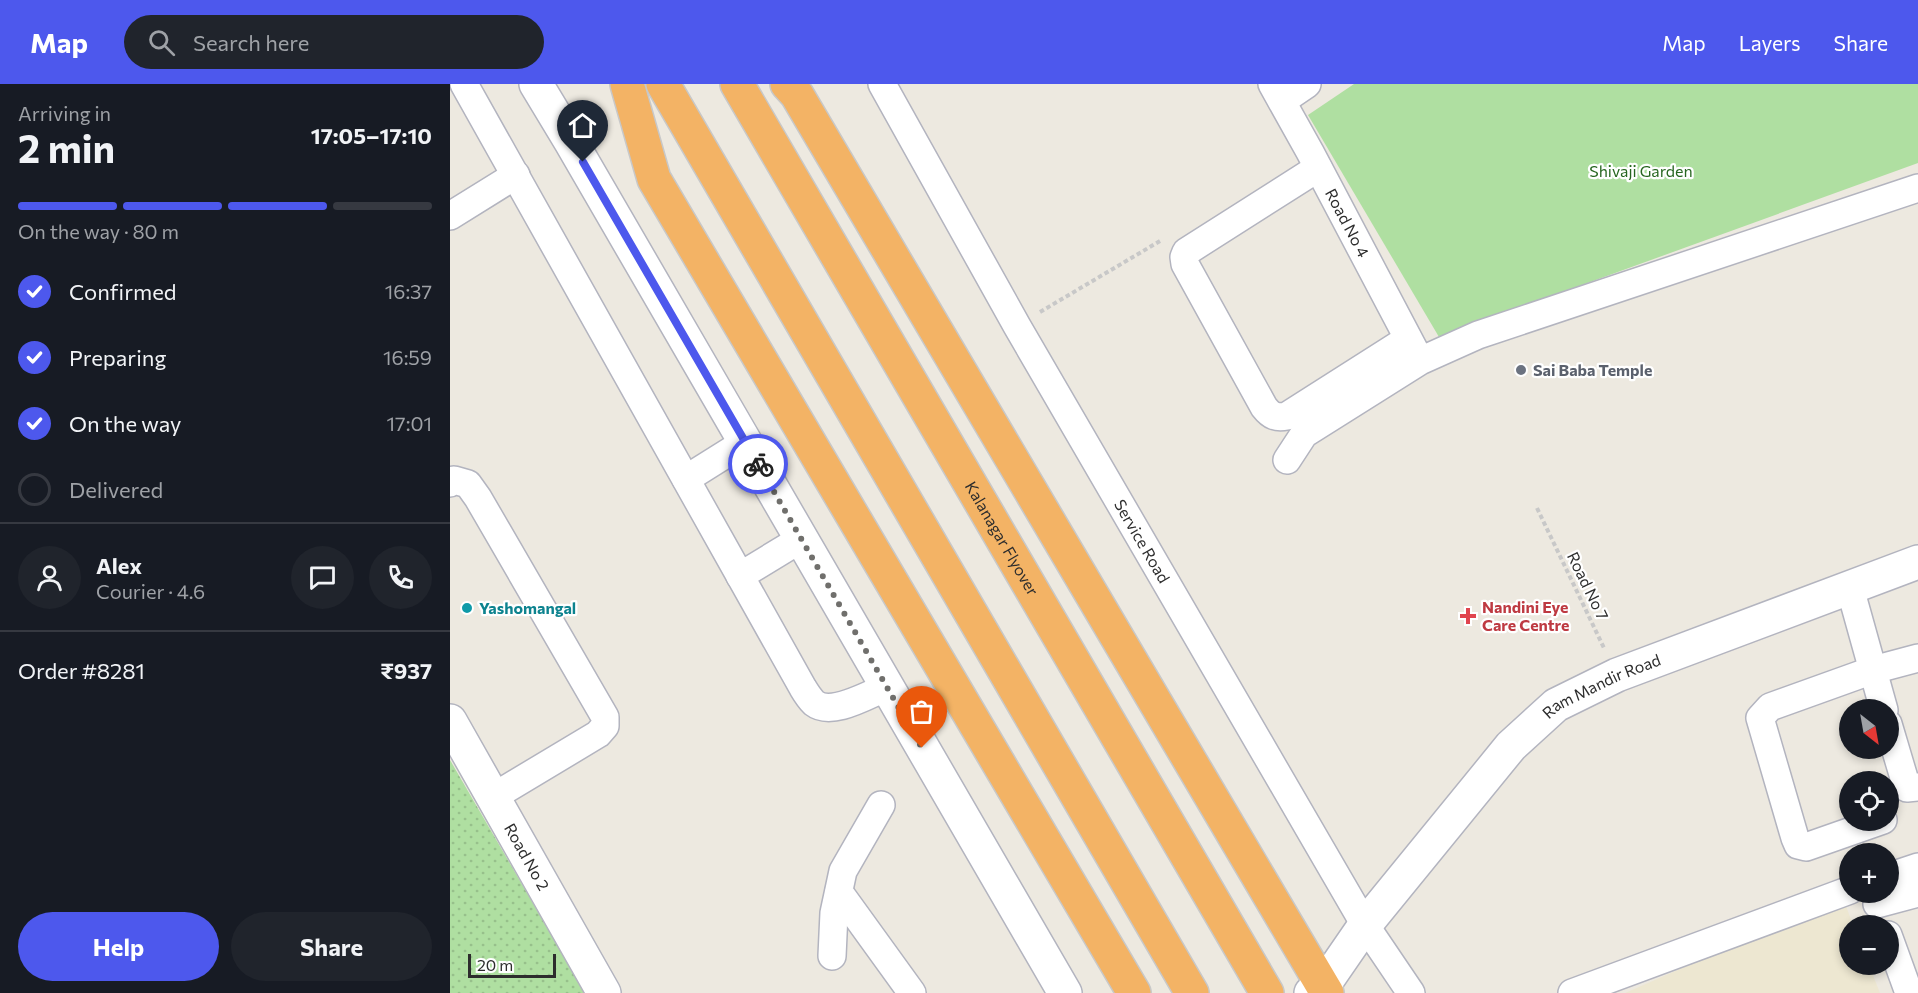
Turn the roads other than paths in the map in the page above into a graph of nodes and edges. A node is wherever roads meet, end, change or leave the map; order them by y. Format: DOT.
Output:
graph roads {
  1 [pos="464,84"];
  2 [pos="536,84"];
  3 [pos="627,84"];
  4 [pos="663,84"];
  5 [pos="737,84"];
  6 [pos="787,84"];
  7 [pos="882,84"];
  8 [pos="1307,84"];
  9 [pos="1277,92"];
  10 [pos="1318,168"];
  11 [pos="516,175"];
  12 [pos="1918,188"];
  13 [pos="450,216"];
  14 [pos="1414,350"];
  15 [pos="745,442"];
  16 [pos="1287,460"];
  17 [pos="686,479"];
  18 [pos="450,483"];
  19 [pos="801,539"];
  20 [pos="1918,562"];
  21 [pos="741,576"];
  22 [pos="1850,588"];
  23 [pos="1918,658"];
  24 [pos="1873,670"];
  25 [pos="887,687"];
  26 [pos="1881,699"];
  27 [pos="450,721"];
  28 [pos="1896,759"];
  29 [pos="1904,791"];
  30 [pos="493,797"];
  31 [pos="881,805"];
  32 [pos="1852,831"];
  33 [pos="1918,867"];
  34 [pos="1899,873"];
  35 [pos="838,892"];
  36 [pos="1918,893"];
  37 [pos="1839,894"];
  38 [pos="1879,907"];
  39 [pos="1365,925"];
  40 [pos="832,956"];
  41 [pos="1899,965"];
  42 [pos="1320,991"];
  43 [pos="604,993"];
  44 [pos="912,993"];
  45 [pos="1065,993"];
  46 [pos="1134,993"];
  47 [pos="1192,993"];
  48 [pos="1267,993"];
  49 [pos="1411,993"];
  50 [pos="1572,993"];
  51 [pos="1909,993"];
  1 -- 11 [label="street"];
  2 -- 15 [label="street"];
  3 -- 46 [label="highway"];
  4 -- 47 [label="highway"];
  5 -- 48 [label="highway, Kalanagar Flyover"];
  6 -- 42 [label="highway"];
  7 -- 39 [label="street, Service Road"];
  8 -- 9 [label="street"];
  9 -- 10 [label="street, Road No 4"];
  10 -- 14 [label="street, Road No 4"];
  10 -- 14 [label="street"];
  11 -- 13 [label="street"];
  11 -- 17 [label="street"];
  12 -- 14 [label="street"];
  14 -- 16 [label="street"];
  15 -- 17 [label="street"];
  15 -- 19 [label="street"];
  17 -- 21 [label="street"];
  18 -- 30 [label="street"];
  19 -- 21 [label="street"];
  19 -- 25 [label="street"];
  20 -- 22 [label="street, Ram Mandir Road"];
  21 -- 25 [label="street"];
  22 -- 24 [label="street"];
  22 -- 39 [label="street, Ram Mandir Road"];
  23 -- 24 [label="street"];
  24 -- 26 [label="street"];
  24 -- 32 [label="street"];
  25 -- 45 [label="street"];
  27 -- 30 [label="street, Road No 2"];
  28 -- 29 [label="street"];
  30 -- 43 [label="street, Road No 2"];
  31 -- 35 [label="street"];
  33 -- 34 [label="street"];
  35 -- 40 [label="street"];
  35 -- 44 [label="street"];
  36 -- 38 [label="street"];
  37 -- 50 [label="street"];
  39 -- 42 [label="street, Ram Mandir Road"];
  39 -- 49 [label="street, Service Road"];
  41 -- 51 [label="street"];
}
